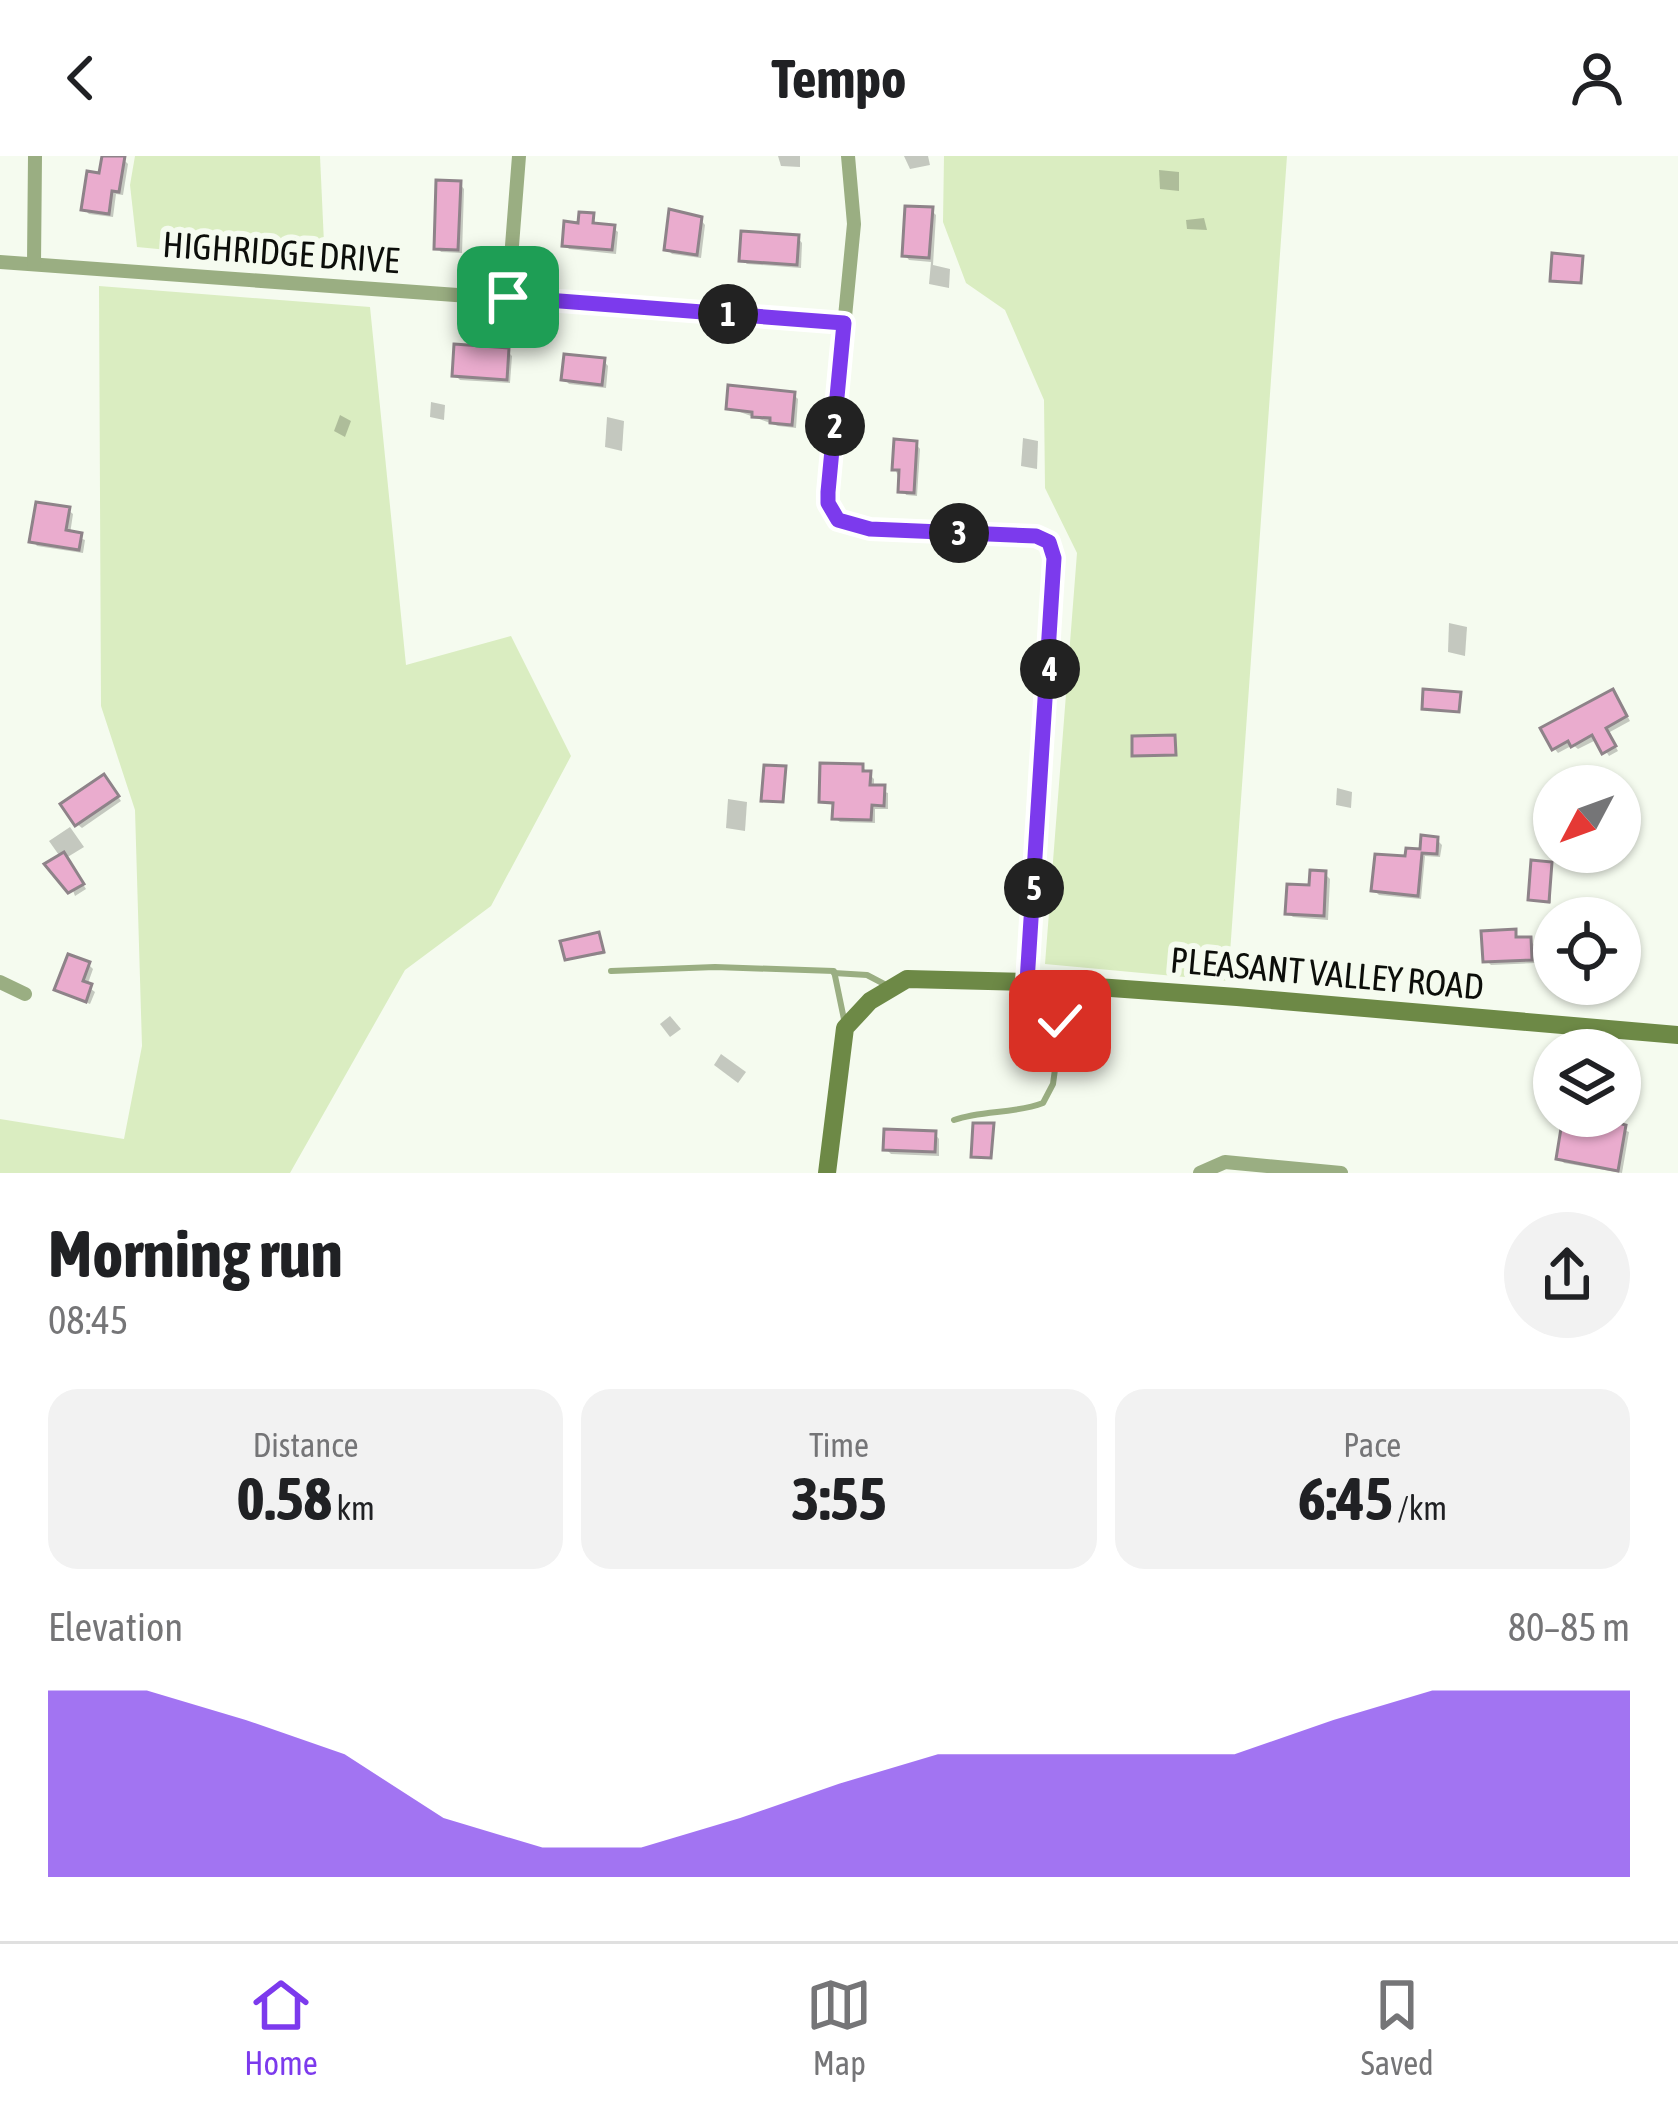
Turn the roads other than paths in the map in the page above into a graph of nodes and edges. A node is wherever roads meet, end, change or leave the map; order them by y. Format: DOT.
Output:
graph roads {
  1 [pos="35,156"];
  2 [pos="519,156"];
  3 [pos="848,156"];
  4 [pos="0,262"];
  5 [pos="34,264"];
  6 [pos="508,297"];
  7 [pos="844,323"];
  8 [pos="611,970"];
  9 [pos="834,973"];
  10 [pos="0,982"];
  11 [pos="1027,982"];
  12 [pos="1066,985"];
  13 [pos="892,988"];
  14 [pos="25,994"];
  15 [pos="845,1028"];
  16 [pos="1678,1035"];
  17 [pos="954,1120"];
  18 [pos="827,1173"];
  19 [pos="1200,1173"];
  20 [pos="1341,1173"];
  1 -- 5 [label="street"];
  2 -- 6 [label="street"];
  3 -- 7 [label="street"];
  4 -- 5 [label="street, HIGHRIDGE DRIVE"];
  5 -- 6 [label="street, HIGHRIDGE DRIVE"];
  6 -- 7 [label="street, HIGHRIDGE DRIVE"];
  7 -- 11 [label="street"];
  8 -- 9 [label="lane"];
  9 -- 13 [label="lane"];
  9 -- 15 [label="lane"];
  10 -- 14 [label="street"];
  11 -- 12 [label="street, PLEASANT VALLEY ROAD"];
  11 -- 13 [label="street, PLEASANT VALLEY ROAD"];
  12 -- 16 [label="street, PLEASANT VALLEY ROAD"];
  12 -- 17 [label="lane"];
  13 -- 15 [label="street"];
  15 -- 18 [label="street"];
  19 -- 20 [label="street"];
}
